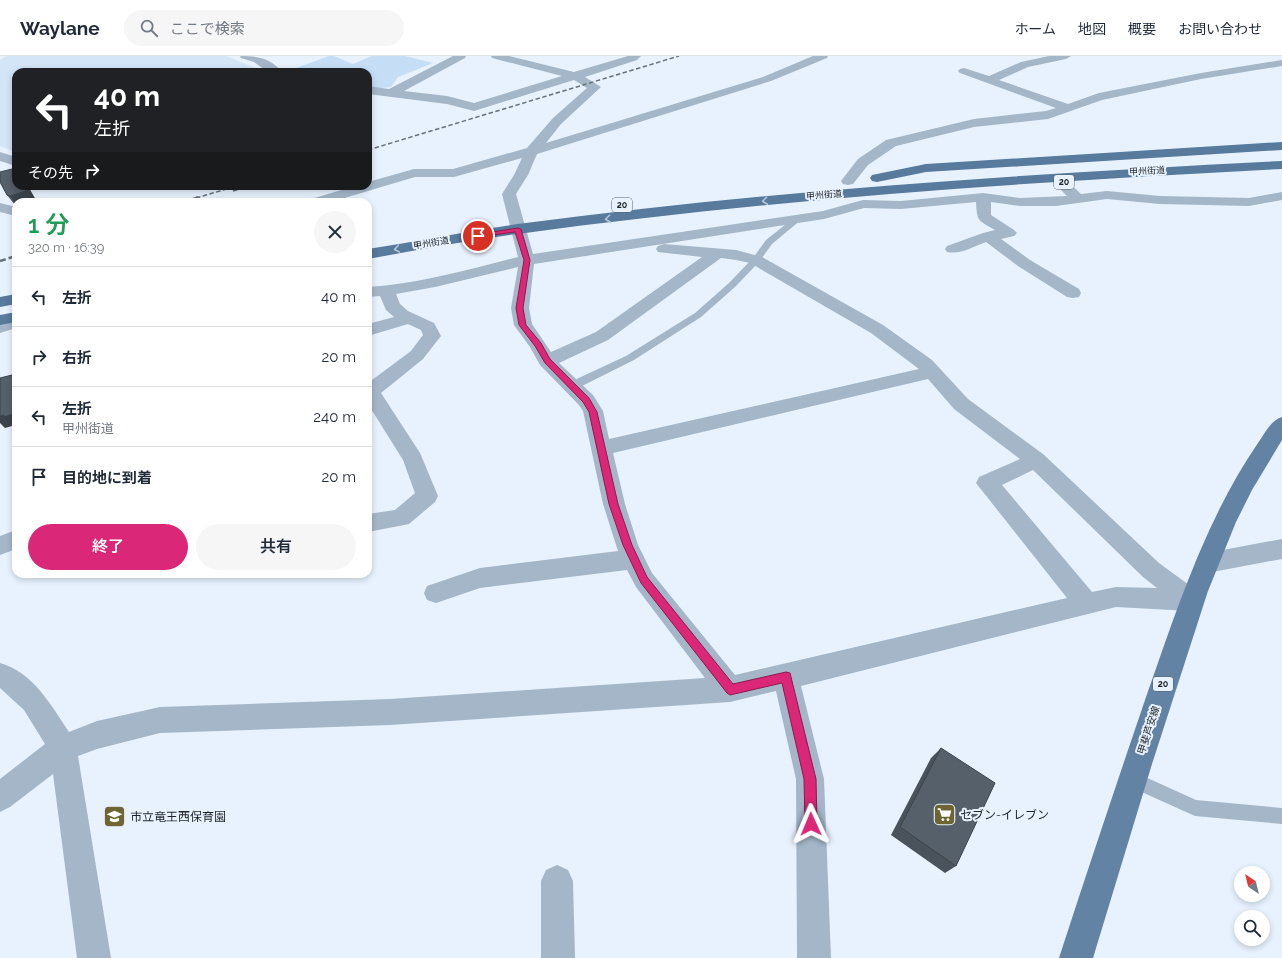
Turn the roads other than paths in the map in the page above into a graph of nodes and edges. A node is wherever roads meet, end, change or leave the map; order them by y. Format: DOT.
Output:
graph roads {
  1 [pos="245,56"];
  2 [pos="461,56"];
  3 [pos="496,56"];
  4 [pos="636,56"];
  5 [pos="823,56"];
  6 [pos="1066,56"];
  7 [pos="1280,65"];
  8 [pos="270,68"];
  9 [pos="964,71"];
  10 [pos="575,76"];
  11 [pos="988,80"];
  12 [pos="372,91"];
  13 [pos="391,93"];
  14 [pos="1068,108"];
  15 [pos="1282,146"];
  16 [pos="532,151"];
  17 [pos="1282,155"];
  18 [pos="0,156"];
  19 [pos="12,160"];
  20 [pos="1282,165"];
  21 [pos="1129,167"];
  22 [pos="1282,172"];
  23 [pos="877,178"];
  24 [pos="1060,182"];
  25 [pos="372,185"];
  26 [pos="847,187"];
  27 [pos="357,190"];
  28 [pos="1282,196"];
  29 [pos="794,197"];
  30 [pos="983,197"];
  31 [pos="330,198"];
  32 [pos="1078,199"];
  33 [pos="0,207"];
  34 [pos="12,211"];
  35 [pos="798,219"];
  36 [pos="516,224"];
  37 [pos="413,232"];
  38 [pos="988,236"];
  39 [pos="628,246"];
  40 [pos="953,249"];
  41 [pos="372,253"];
  42 [pos="718,253"];
  43 [pos="527,260"];
  44 [pos="756,260"];
  45 [pos="386,291"];
  46 [pos="372,292"];
  47 [pos="1073,293"];
  48 [pos="12,300"];
  49 [pos="0,302"];
  50 [pos="12,318"];
  51 [pos="410,318"];
  52 [pos="0,320"];
  53 [pos="12,325"];
  54 [pos="0,327"];
  55 [pos="372,329"];
  56 [pos="548,361"];
  57 [pos="932,372"];
  58 [pos="572,386"];
  59 [pos="372,390"];
  60 [pos="372,396"];
  61 [pos="1280,432"];
  62 [pos="602,448"];
  63 [pos="1036,460"];
  64 [pos="372,522"];
  65 [pos="12,541"];
  66 [pos="0,546"];
  67 [pos="1277,556"];
  68 [pos="634,559"];
  69 [pos="1207,563"];
  70 [pos="436,593"];
  71 [pos="1192,600"];
  72 [pos="1088,604"];
  73 [pos="0,675"];
  74 [pos="786,677"];
  75 [pos="730,689"];
  76 [pos="63,748"];
  77 [pos="1132,779"];
  78 [pos="0,797"];
  79 [pos="1282,816"];
  80 [pos="557,881"];
  81 [pos="94,958"];
  82 [pos="558,958"];
  83 [pos="814,958"];
  84 [pos="1076,958"];
  1 -- 8 [label="street"];
  2 -- 13 [label="street"];
  3 -- 10 [label="street"];
  4 -- 10 [label="street"];
  5 -- 16 [label="street"];
  6 -- 11 [label="street"];
  7 -- 14 [label="street"];
  9 -- 11 [label="street"];
  10 -- 13 [label="street"];
  10 -- 16 [label="street"];
  11 -- 14 [label="street"];
  12 -- 13 [label="street"];
  14 -- 26 [label="street"];
  15 -- 23 [label="highway, 甲州街道 / 20"];
  16 -- 25 [label="street"];
  16 -- 36 [label="street"];
  17 -- 21 [label="highway, 甲州街道 / 20"];
  18 -- 19 [label="street"];
  20 -- 21 [label="highway, 甲州街道 / 20"];
  21 -- 23 [label="highway, 甲州街道 / 20"];
  21 -- 26 [label="highway, 甲州街道 / 20"];
  22 -- 24 [label="highway, 20"];
  23 -- 26 [label="highway, 甲州街道 / 20"];
  24 -- 26 [label="highway, 20"];
  24 -- 32 [label="street"];
  26 -- 29 [label="highway, 甲州街道 / 20"];
  26 -- 36 [label="highway, 甲州街道 / 20"];
  27 -- 31 [label="street"];
  28 -- 32 [label="street"];
  29 -- 35 [label="street"];
  29 -- 36 [label="highway, 甲州街道 / 20, one-way"];
  30 -- 32 [label="street"];
  30 -- 35 [label="street"];
  30 -- 38 [label="street"];
  33 -- 34 [label="street"];
  35 -- 39 [label="street"];
  35 -- 44 [label="lane"];
  36 -- 37 [label="highway, 甲州街道 / 20"];
  36 -- 41 [label="highway, 甲州街道 / 20, one-way"];
  36 -- 43 [label="street"];
  38 -- 40 [label="street"];
  38 -- 47 [label="street"];
  39 -- 42 [label="street"];
  39 -- 43 [label="street"];
  42 -- 44 [label="street"];
  42 -- 56 [label="street"];
  43 -- 45 [label="street"];
  43 -- 56 [label="street"];
  44 -- 57 [label="street"];
  44 -- 58 [label="lane"];
  45 -- 46 [label="street"];
  45 -- 51 [label="street"];
  48 -- 49 [label="highway"];
  50 -- 52 [label="highway"];
  51 -- 55 [label="street"];
  51 -- 59 [label="street"];
  53 -- 54 [label="street"];
  56 -- 58 [label="street"];
  57 -- 62 [label="street"];
  57 -- 63 [label="street"];
  58 -- 62 [label="street"];
  60 -- 64 [label="street"];
  61 -- 69 [label="main road, 甲斐芦安線 / 20"];
  62 -- 68 [label="street"];
  63 -- 71 [label="street"];
  63 -- 72 [label="street"];
  65 -- 66 [label="street"];
  67 -- 69 [label="street"];
  68 -- 70 [label="street"];
  68 -- 75 [label="street"];
  69 -- 71 [label="main road, 甲斐芦安線 / 20"];
  71 -- 72 [label="street"];
  71 -- 77 [label="main road, 甲斐芦安線 / 20"];
  72 -- 74 [label="street"];
  73 -- 76 [label="street"];
  74 -- 75 [label="street"];
  74 -- 83 [label="street"];
  75 -- 76 [label="street"];
  76 -- 78 [label="street"];
  76 -- 81 [label="street"];
  77 -- 79 [label="lane"];
  77 -- 84 [label="main road, 甲斐芦安線 / 20"];
  80 -- 82 [label="street"];
}
